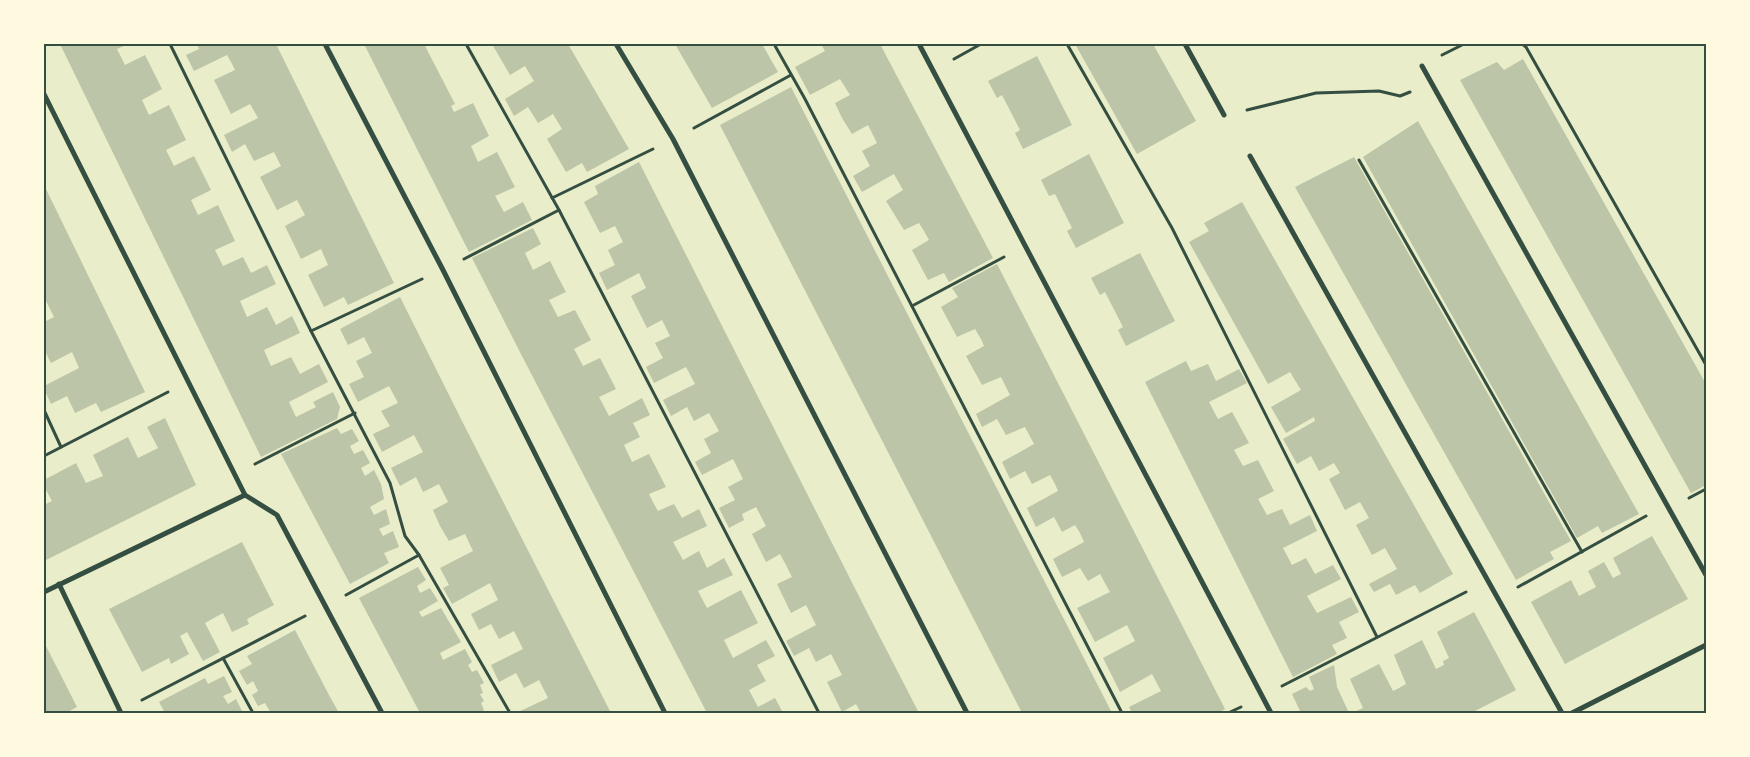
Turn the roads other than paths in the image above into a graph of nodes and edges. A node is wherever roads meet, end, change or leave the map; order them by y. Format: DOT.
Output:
graph roads {
  1 [pos="325,44"];
  2 [pos="616,44"];
  3 [pos="920,44"];
  4 [pos="1185,44"];
  5 [pos="1422,66"];
  6 [pos="44,94"];
  7 [pos="1224,115"];
  8 [pos="1250,156"];
  9 [pos="245,495"];
  10 [pos="1706,575"];
  11 [pos="59,584"];
  12 [pos="44,592"];
  13 [pos="1706,645"];
  14 [pos="120,712"];
  15 [pos="382,713"];
  16 [pos="665,713"];
  17 [pos="967,713"];
  18 [pos="1270,713"];
  19 [pos="1562,713"];
  20 [pos="1572,713"];
  1 -- 16 [label="street"];
  2 -- 17 [label="street"];
  3 -- 18 [label="street"];
  4 -- 7 [label="street"];
  5 -- 10 [label="street"];
  6 -- 9 [label="street"];
  8 -- 19 [label="street"];
  9 -- 11 [label="street"];
  9 -- 15 [label="street"];
  11 -- 12 [label="street"];
  11 -- 14 [label="street"];
  13 -- 20 [label="street"];
}
